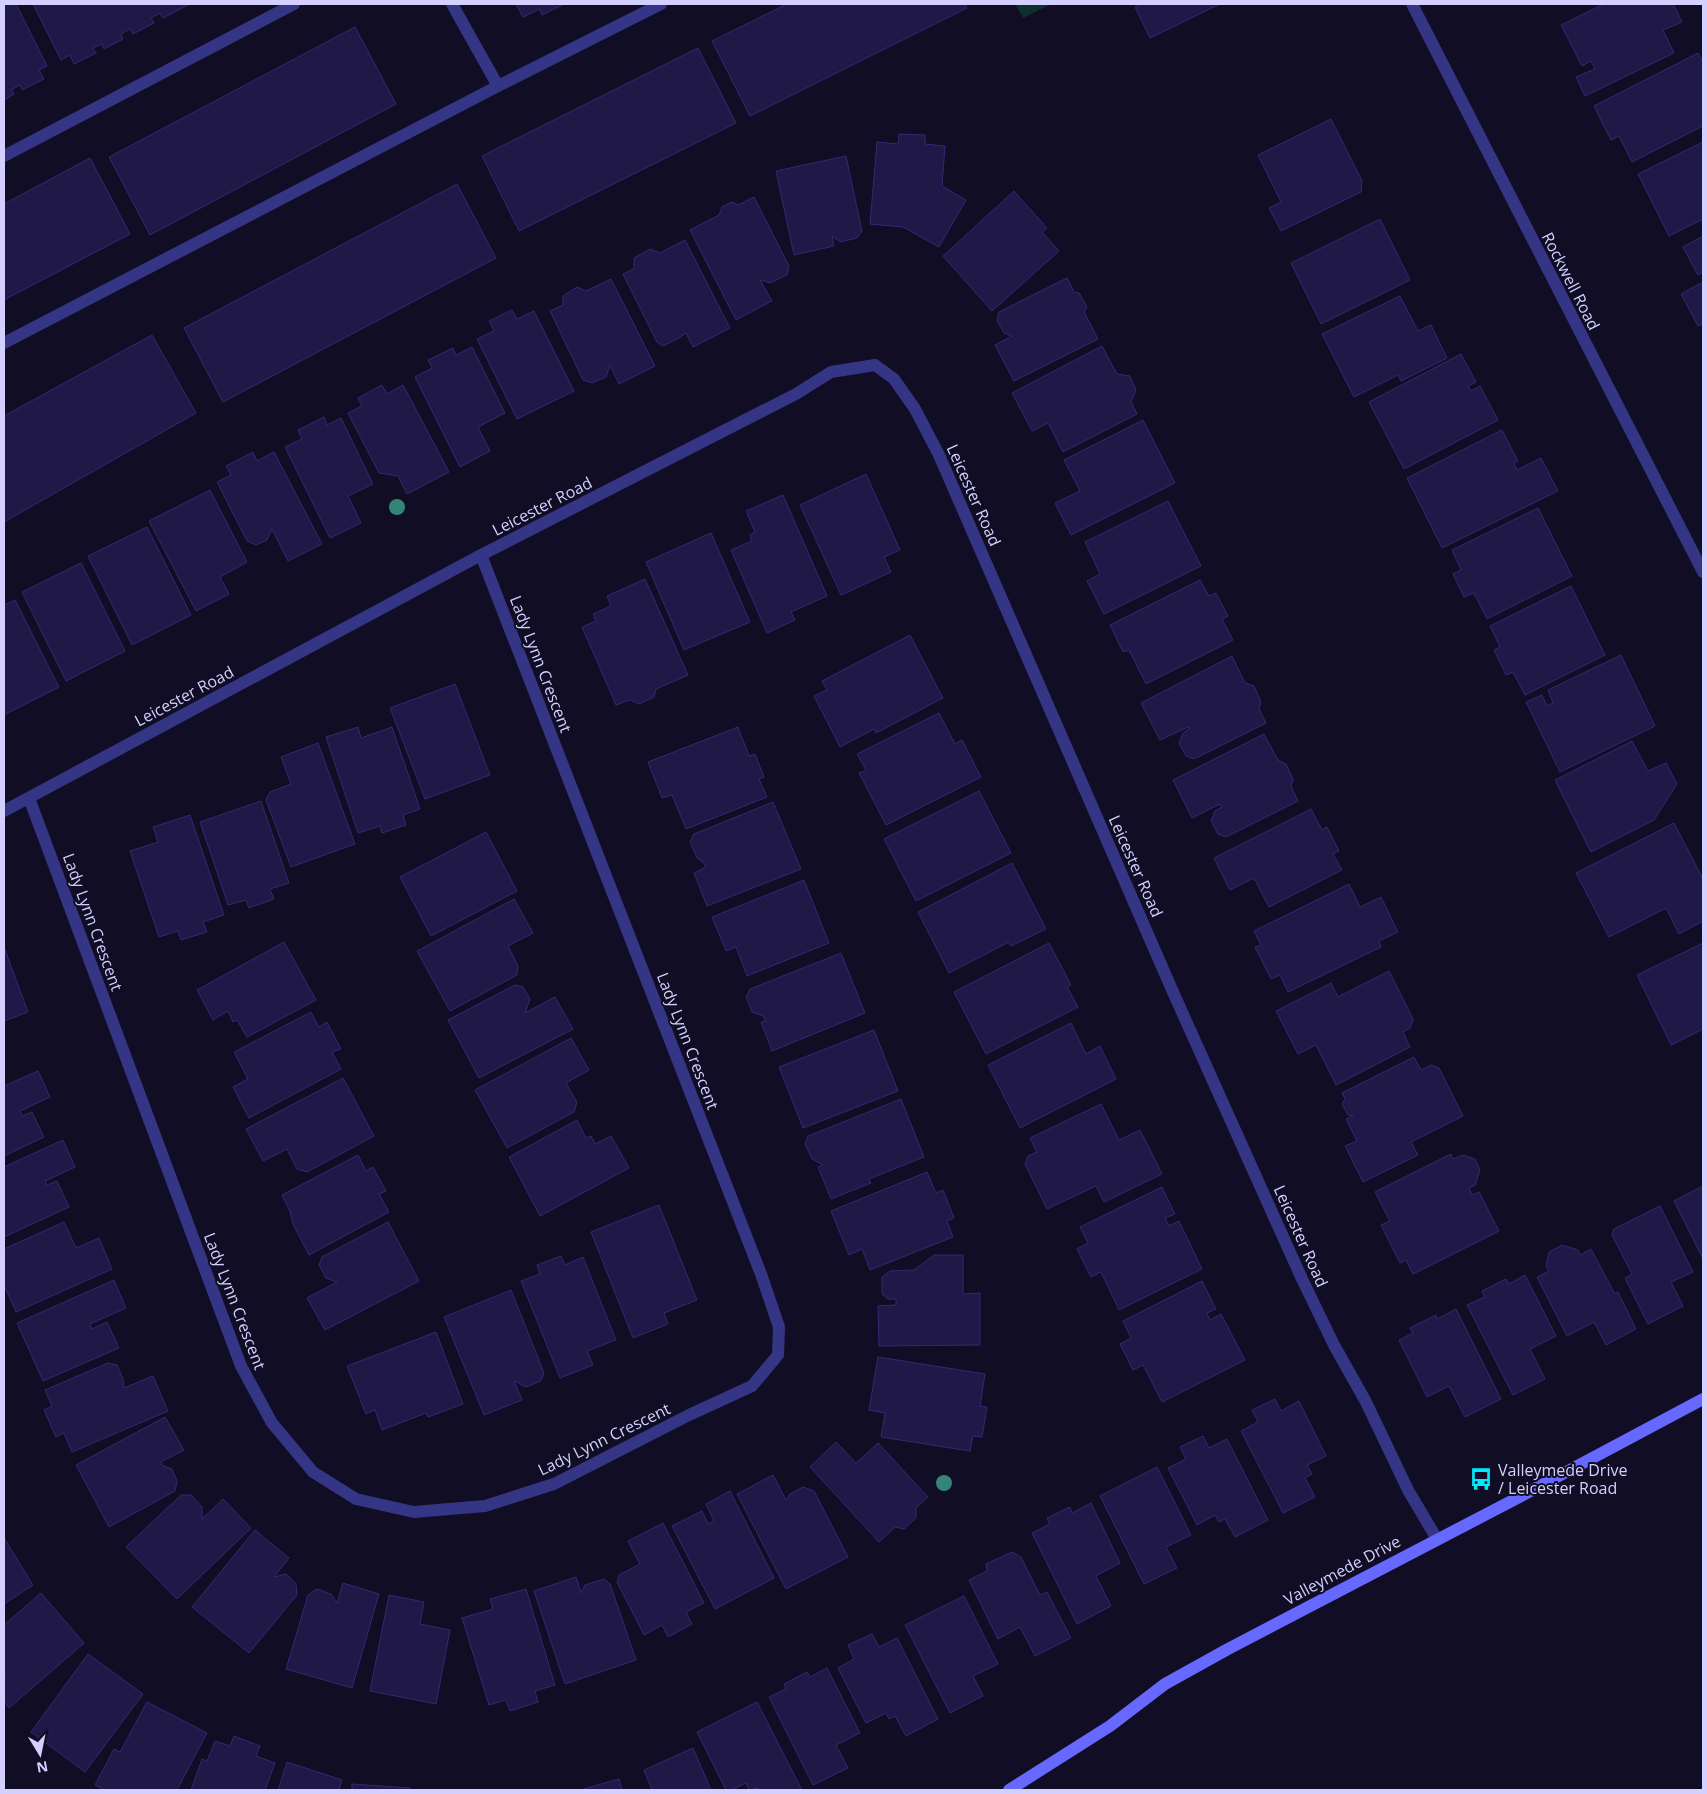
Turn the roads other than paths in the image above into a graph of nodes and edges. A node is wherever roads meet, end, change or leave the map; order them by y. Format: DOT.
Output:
graph roads {
  1 [pos="294,4"];
  2 [pos="452,4"];
  3 [pos="661,4"];
  4 [pos="1412,4"];
  5 [pos="498,86"];
  6 [pos="4,156"];
  7 [pos="4,343"];
  8 [pos="481,555"];
  9 [pos="1703,572"];
  10 [pos="29,798"];
  11 [pos="4,811"];
  12 [pos="1703,1399"];
  13 [pos="1437,1539"];
  14 [pos="1009,1790"];
  1 -- 6 [label="street"];
  2 -- 5 [label="street"];
  3 -- 5 [label="street"];
  4 -- 9 [label="street, Rockwell Road"];
  5 -- 7 [label="street"];
  8 -- 10 [label="street, Leicester Road"];
  8 -- 10 [label="street, Lady Lynn Crescent"];
  8 -- 13 [label="street, Leicester Road"];
  10 -- 11 [label="street, Leicester Road"];
  12 -- 13 [label="street, Valleymede Drive"];
  13 -- 14 [label="street, Valleymede Drive"];
}
